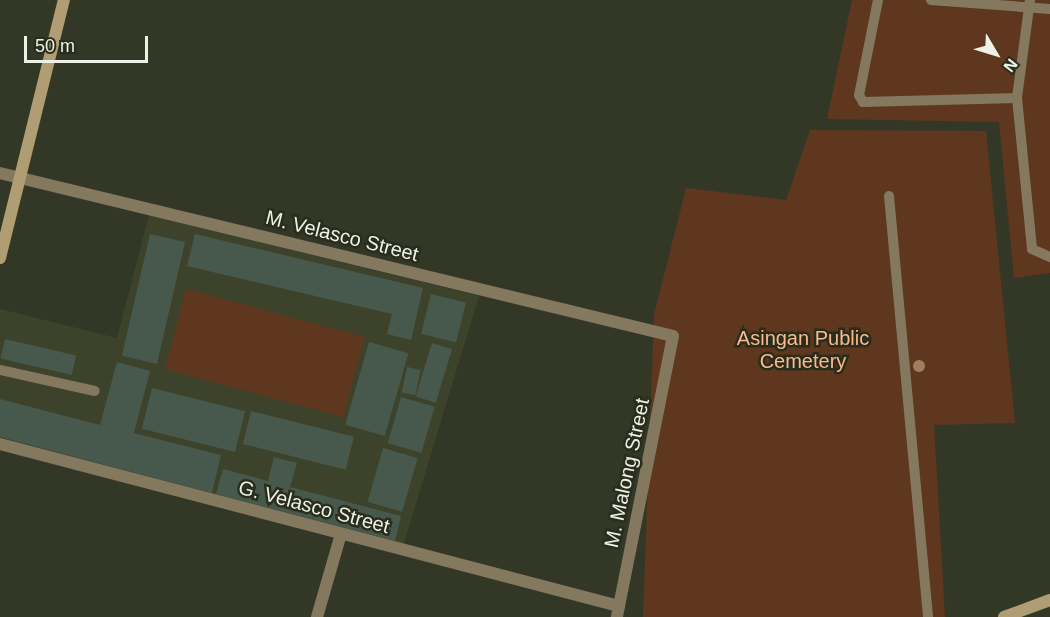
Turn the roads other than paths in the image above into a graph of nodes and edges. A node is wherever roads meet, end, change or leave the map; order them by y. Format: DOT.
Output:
graph roads {
  1 [pos="64,0"];
  2 [pos="878,0"];
  3 [pos="931,0"];
  4 [pos="1029,4"];
  5 [pos="1050,9"];
  6 [pos="1017,98"];
  7 [pos="0,173"];
  8 [pos="21,178"];
  9 [pos="889,196"];
  10 [pos="1050,257"];
  11 [pos="0,258"];
  12 [pos="674,337"];
  13 [pos="0,370"];
  14 [pos="95,391"];
  15 [pos="0,444"];
  16 [pos="341,534"];
  17 [pos="1050,600"];
  18 [pos="618,611"];
  19 [pos="317,617"];
  20 [pos="928,617"];
  21 [pos="1004,617"];
  1 -- 8 [label="main road"];
  2 -- 6 [label="lane"];
  3 -- 4 [label="lane"];
  4 -- 5 [label="lane"];
  4 -- 6 [label="lane"];
  6 -- 10 [label="lane"];
  7 -- 8 [label="street, M. Velasco Street"];
  8 -- 11 [label="main road"];
  8 -- 12 [label="street, M. Velasco Street"];
  9 -- 20 [label="lane"];
  12 -- 18 [label="street, M. Malong Street"];
  13 -- 14 [label="lane"];
  15 -- 16 [label="street, G. Velasco Street"];
  16 -- 18 [label="street, G. Velasco Street"];
  16 -- 19 [label="street"];
  17 -- 21 [label="main road"];
}
